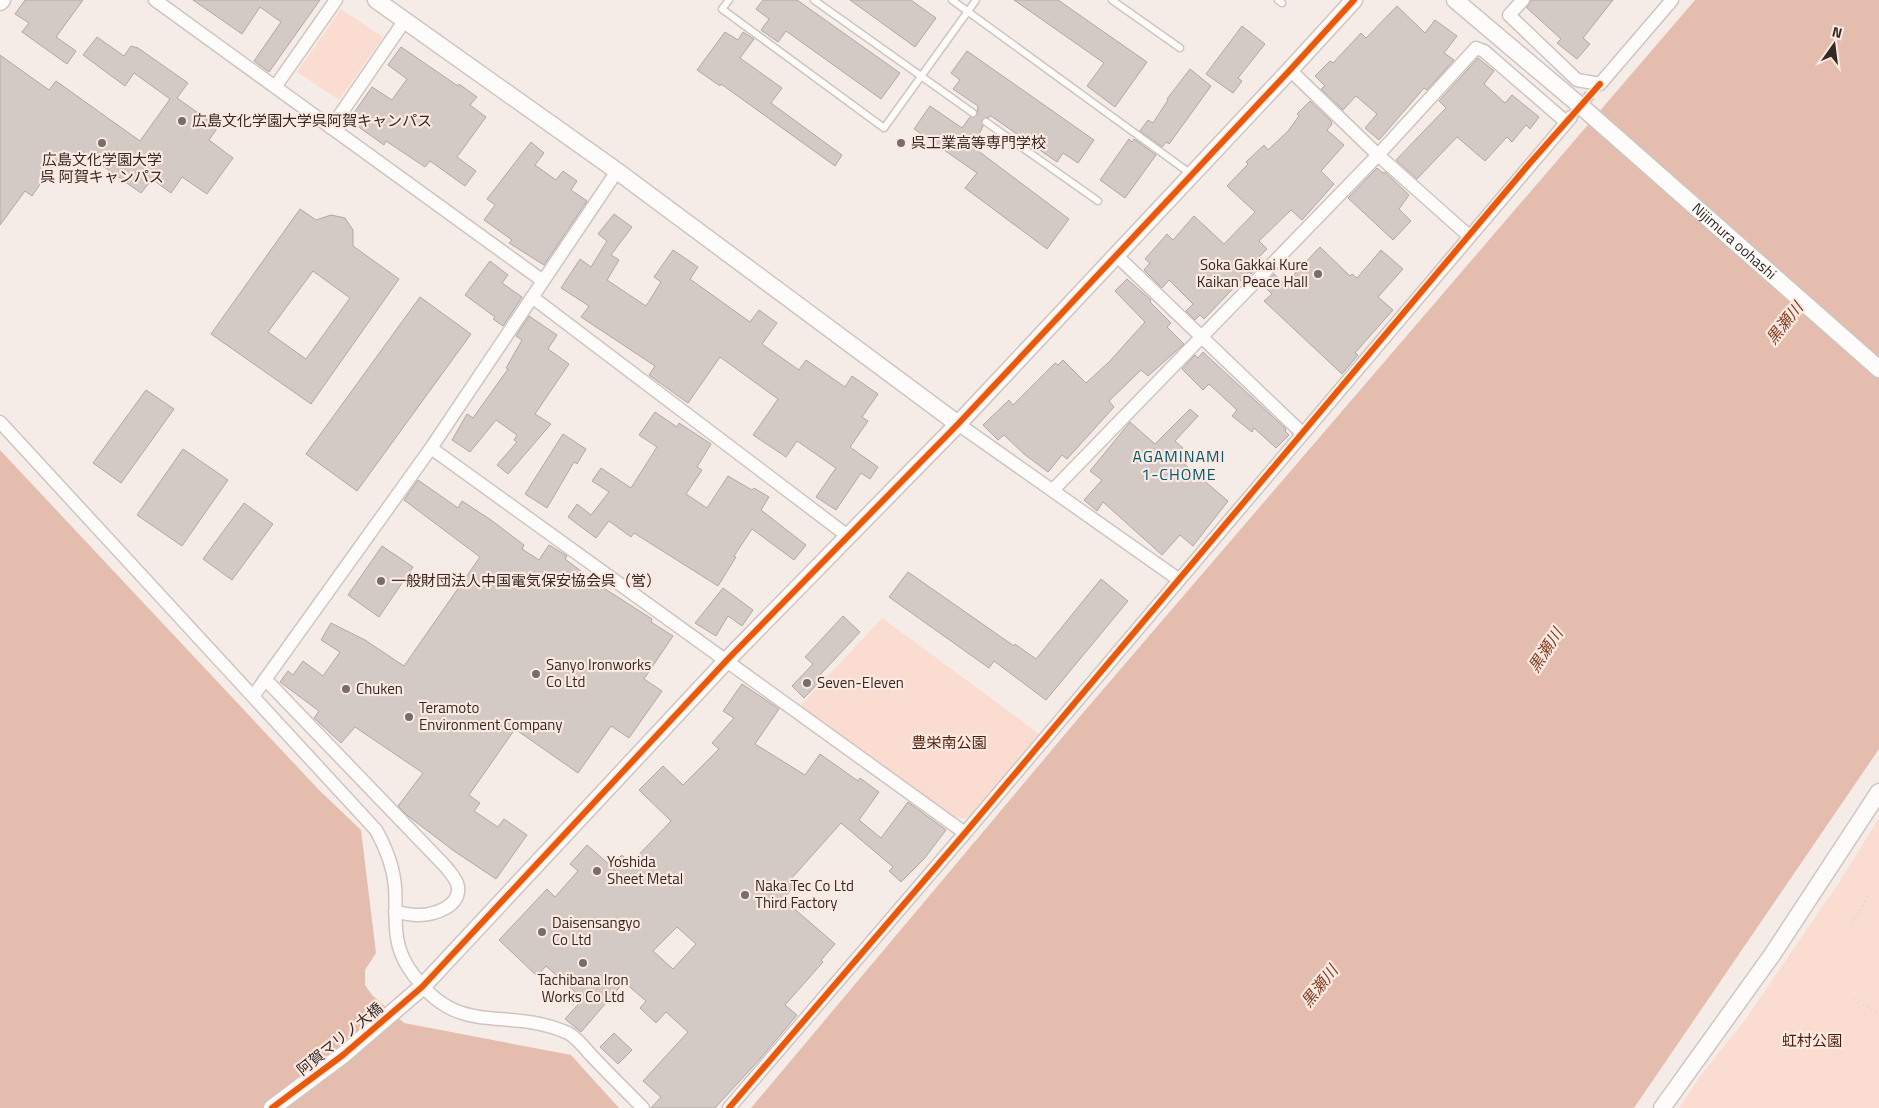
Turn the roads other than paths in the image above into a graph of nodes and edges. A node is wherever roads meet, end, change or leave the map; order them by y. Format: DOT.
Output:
graph roads {
  1 [pos="155,0"];
  2 [pos="336,0"];
  3 [pos="376,0"];
  4 [pos="729,0"];
  5 [pos="814,0"];
  6 [pos="952,0"];
  7 [pos="976,0"];
  8 [pos="1112,0"];
  9 [pos="1354,0"];
  10 [pos="1455,0"];
  11 [pos="1523,0"];
  12 [pos="1672,0"];
  13 [pos="968,11"];
  14 [pos="405,20"];
  15 [pos="1180,48"];
  16 [pos="1290,70"];
  17 [pos="921,76"];
  18 [pos="1600,84"];
  19 [pos="275,87"];
  20 [pos="1590,95"];
  21 [pos="973,113"];
  22 [pos="986,122"];
  23 [pos="331,128"];
  24 [pos="1378,155"];
  25 [pos="617,171"];
  26 [pos="1192,174"];
  27 [pos="1098,201"];
  28 [pos="1469,236"];
  29 [pos="1116,256"];
  30 [pos="543,281"];
  31 [pos="532,297"];
  32 [pos="1202,337"];
  33 [pos="1879,368"];
  34 [pos="0,422"];
  35 [pos="958,424"];
  36 [pos="1302,433"];
  37 [pos="431,448"];
  38 [pos="1053,490"];
  39 [pos="848,537"];
  40 [pos="1178,579"];
  41 [pos="727,660"];
  42 [pos="265,679"];
  43 [pos="254,695"];
  44 [pos="1879,792"];
  45 [pos="965,833"];
  46 [pos="395,912"];
  47 [pos="422,986"];
  48 [pos="272,1108"];
  49 [pos="643,1108"];
  50 [pos="730,1108"];
  51 [pos="1662,1108"];
  1 -- 19 [label="street"];
  2 -- 19 [label="street"];
  3 -- 14 [label="street"];
  4 -- 17 [label="lane"];
  5 -- 17 [label="lane"];
  6 -- 13 [label="lane"];
  7 -- 13 [label="lane"];
  8 -- 15 [label="lane"];
  9 -- 16 [label="street, 阿賀マリノ大橋"];
  10 -- 33 [label="street, Nijimura oohashi"];
  11 -- 18 [label="street"];
  12 -- 18 [label="street"];
  13 -- 17 [label="lane"];
  13 -- 26 [label="lane"];
  14 -- 23 [label="street"];
  14 -- 25 [label="street"];
  16 -- 24 [label="street"];
  16 -- 26 [label="street, 阿賀マリノ大橋"];
  17 -- 21 [label="lane"];
  18 -- 20 [label="street"];
  19 -- 23 [label="street"];
  22 -- 27 [label="lane"];
  23 -- 30 [label="street"];
  24 -- 28 [label="street"];
  24 -- 28 [label="street"];
  24 -- 32 [label="street"];
  25 -- 30 [label="street"];
  25 -- 35 [label="street"];
  26 -- 29 [label="street, 阿賀マリノ大橋"];
  28 -- 36 [label="street"];
  29 -- 32 [label="street"];
  29 -- 35 [label="street, 阿賀マリノ大橋"];
  30 -- 31 [label="street"];
  31 -- 37 [label="street"];
  31 -- 39 [label="street"];
  32 -- 36 [label="street"];
  32 -- 38 [label="street"];
  34 -- 43 [label="street"];
  35 -- 38 [label="street"];
  35 -- 39 [label="street, 阿賀マリノ大橋"];
  36 -- 40 [label="street"];
  37 -- 41 [label="street"];
  37 -- 42 [label="street"];
  38 -- 40 [label="street"];
  39 -- 41 [label="street, 阿賀マリノ大橋"];
  40 -- 45 [label="street"];
  41 -- 45 [label="street"];
  41 -- 47 [label="street, 阿賀マリノ大橋"];
  42 -- 43 [label="street"];
  42 -- 46 [label="street"];
  43 -- 46 [label="street"];
  44 -- 51 [label="street"];
  45 -- 50 [label="street"];
  46 -- 47 [label="street"];
  47 -- 48 [label="street, 阿賀マリノ大橋"];
  47 -- 49 [label="street"];
}
